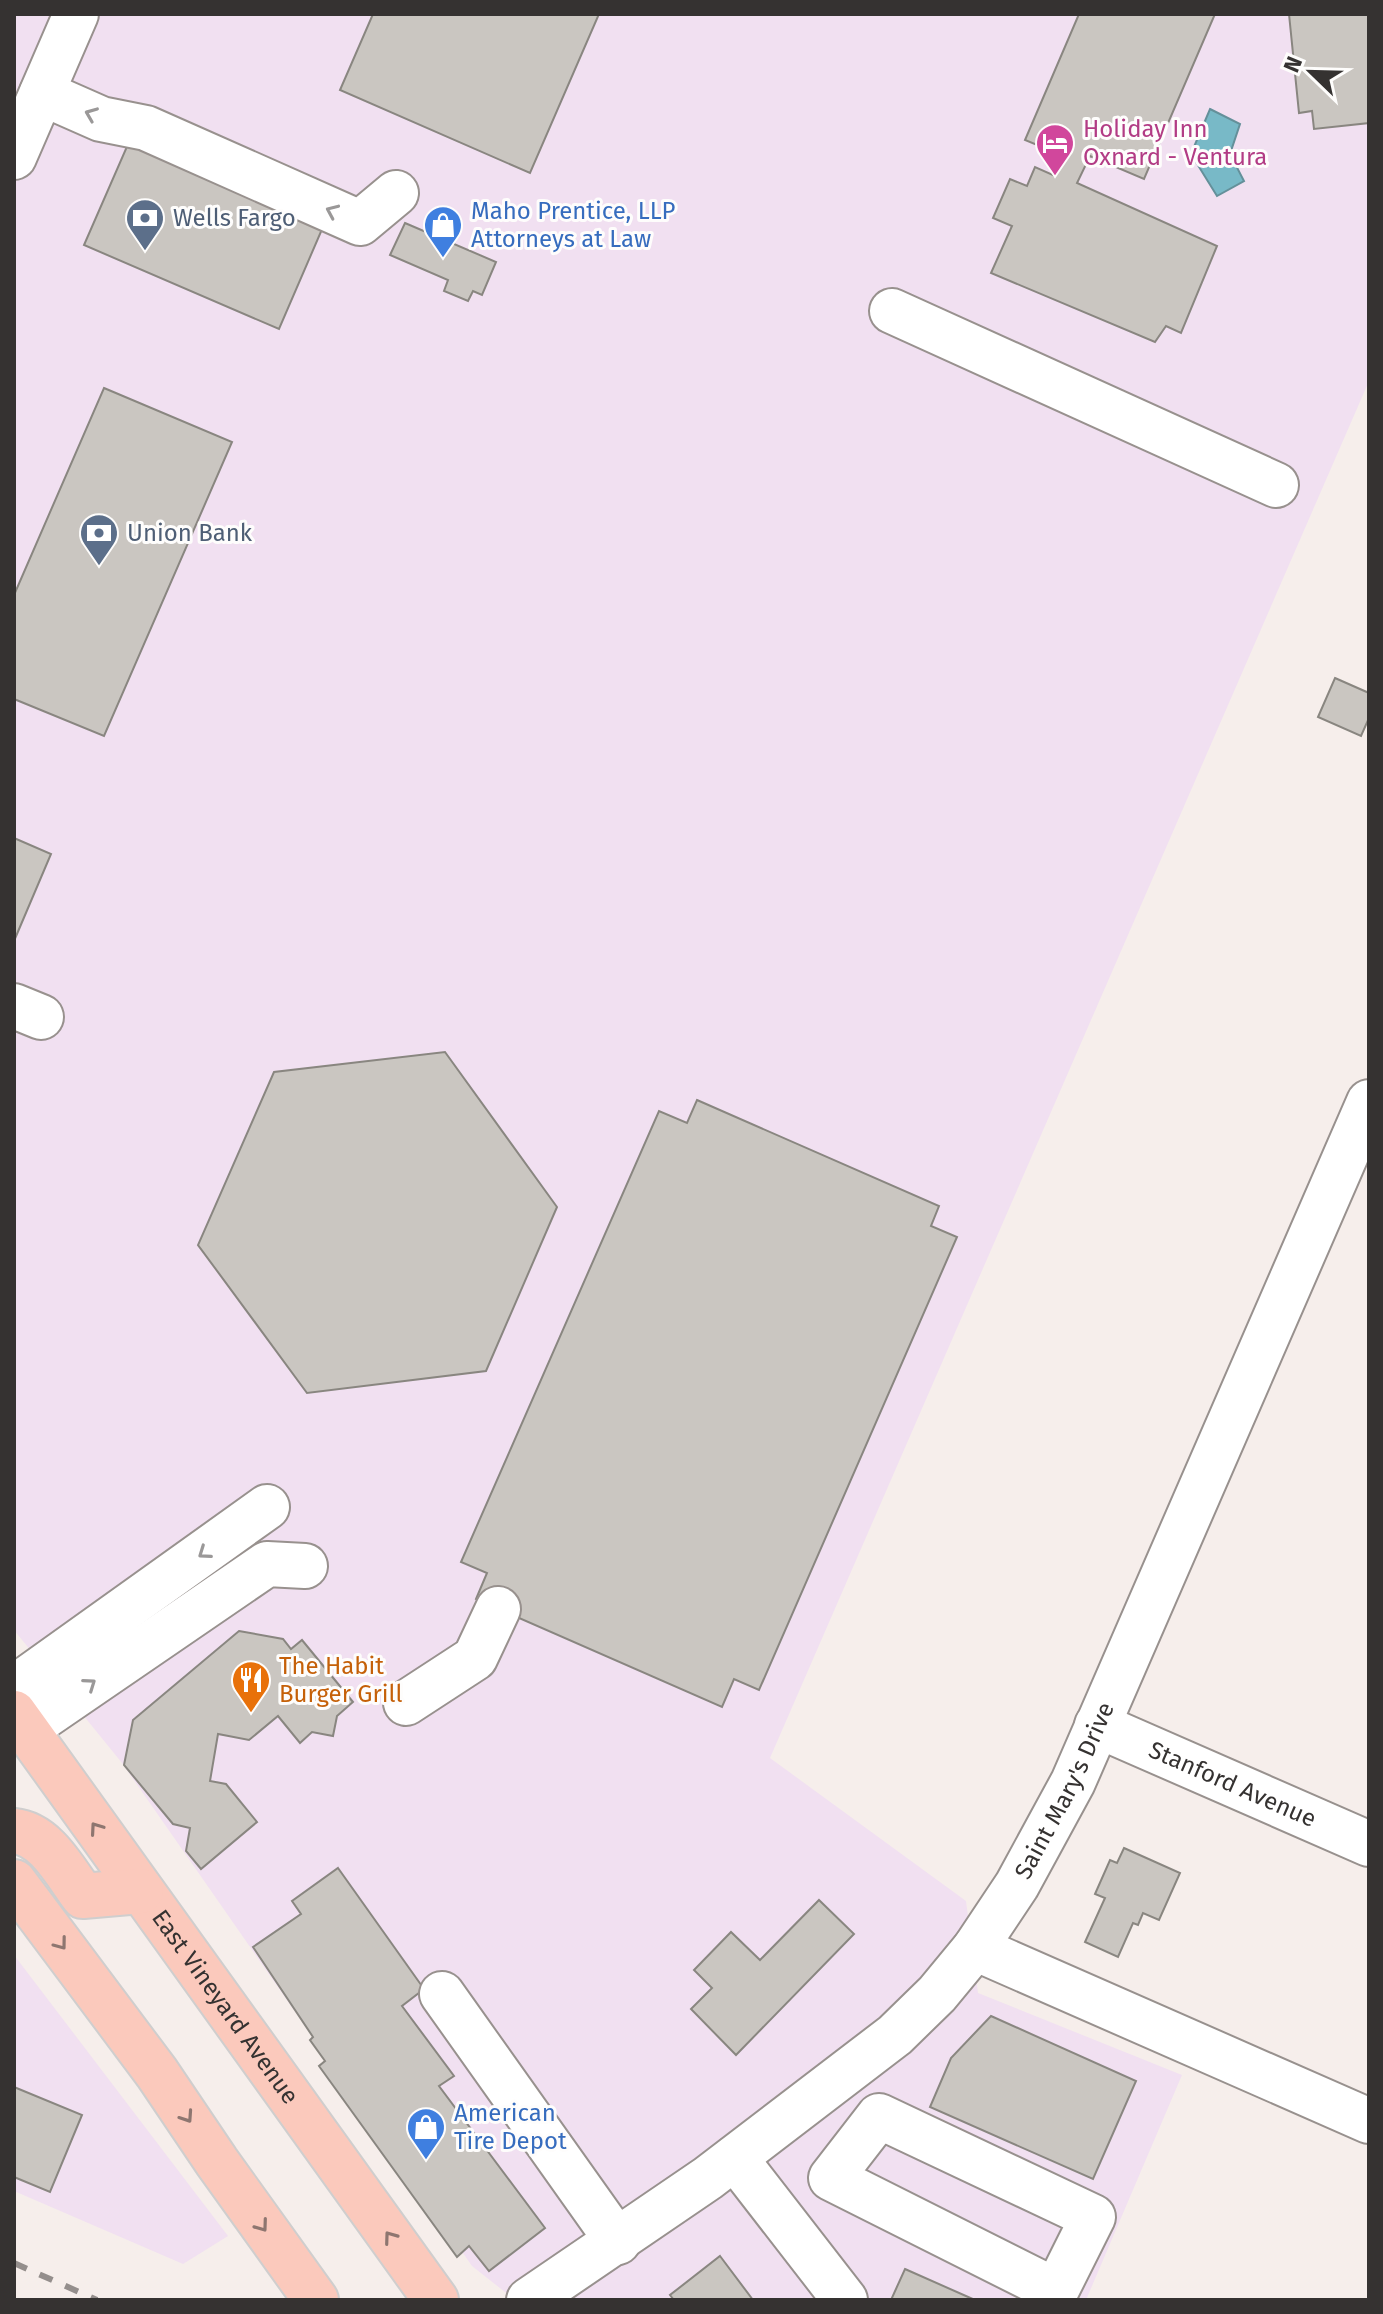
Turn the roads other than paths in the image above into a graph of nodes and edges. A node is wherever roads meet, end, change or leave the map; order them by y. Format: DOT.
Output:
graph roads {
  1 [pos="76,14"];
  2 [pos="42,93"];
  3 [pos="14,157"];
  4 [pos="396,193"];
  5 [pos="892,311"];
  6 [pos="1276,485"];
  7 [pos="1369,1102"];
  8 [pos="267,1507"];
  9 [pos="305,1566"];
  10 [pos="498,1609"];
  11 [pos="406,1703"];
  12 [pos="17,1716"];
  13 [pos="1097,1725"];
  14 [pos="14,1831"];
  15 [pos="1369,1844"];
  16 [pos="14,1882"];
  17 [pos="141,1891"];
  18 [pos="975,1948"];
  19 [pos="442,1994"];
  20 [pos="822,2092"];
  21 [pos="1369,2121"];
  22 [pos="869,2129"];
  23 [pos="735,2158"];
  24 [pos="618,2242"];
  25 [pos="316,2300"];
  26 [pos="436,2300"];
  27 [pos="529,2300"];
  28 [pos="845,2300"];
  1 -- 2 [label="street"];
  2 -- 3 [label="street"];
  4 -- 2 [label="street, one-way"];
  5 -- 6 [label="street"];
  7 -- 13 [label="street, Saint Mary's Drive"];
  8 -- 12 [label="street, one-way"];
  12 -- 9 [label="street, one-way"];
  10 -- 11 [label="street"];
  17 -- 12 [label="main road, East Vineyard Avenue, one-way"];
  13 -- 15 [label="street, Stanford Avenue"];
  13 -- 18 [label="street, Saint Mary's Drive"];
  14 -- 17 [label="main road"];
  16 -- 25 [label="main road, one-way"];
  26 -- 17 [label="main road, East Vineyard Avenue, one-way"];
  18 -- 20 [label="street, Saint Mary's Drive"];
  18 -- 21 [label="street"];
  19 -- 24 [label="street"];
  20 -- 22 [label="street"];
  20 -- 23 [label="street, Saint Mary's Drive"];
  22 -- 22 [label="street"];
  23 -- 24 [label="street, Saint Mary's Drive"];
  23 -- 28 [label="street"];
  24 -- 27 [label="street, Saint Mary's Drive"];
}
